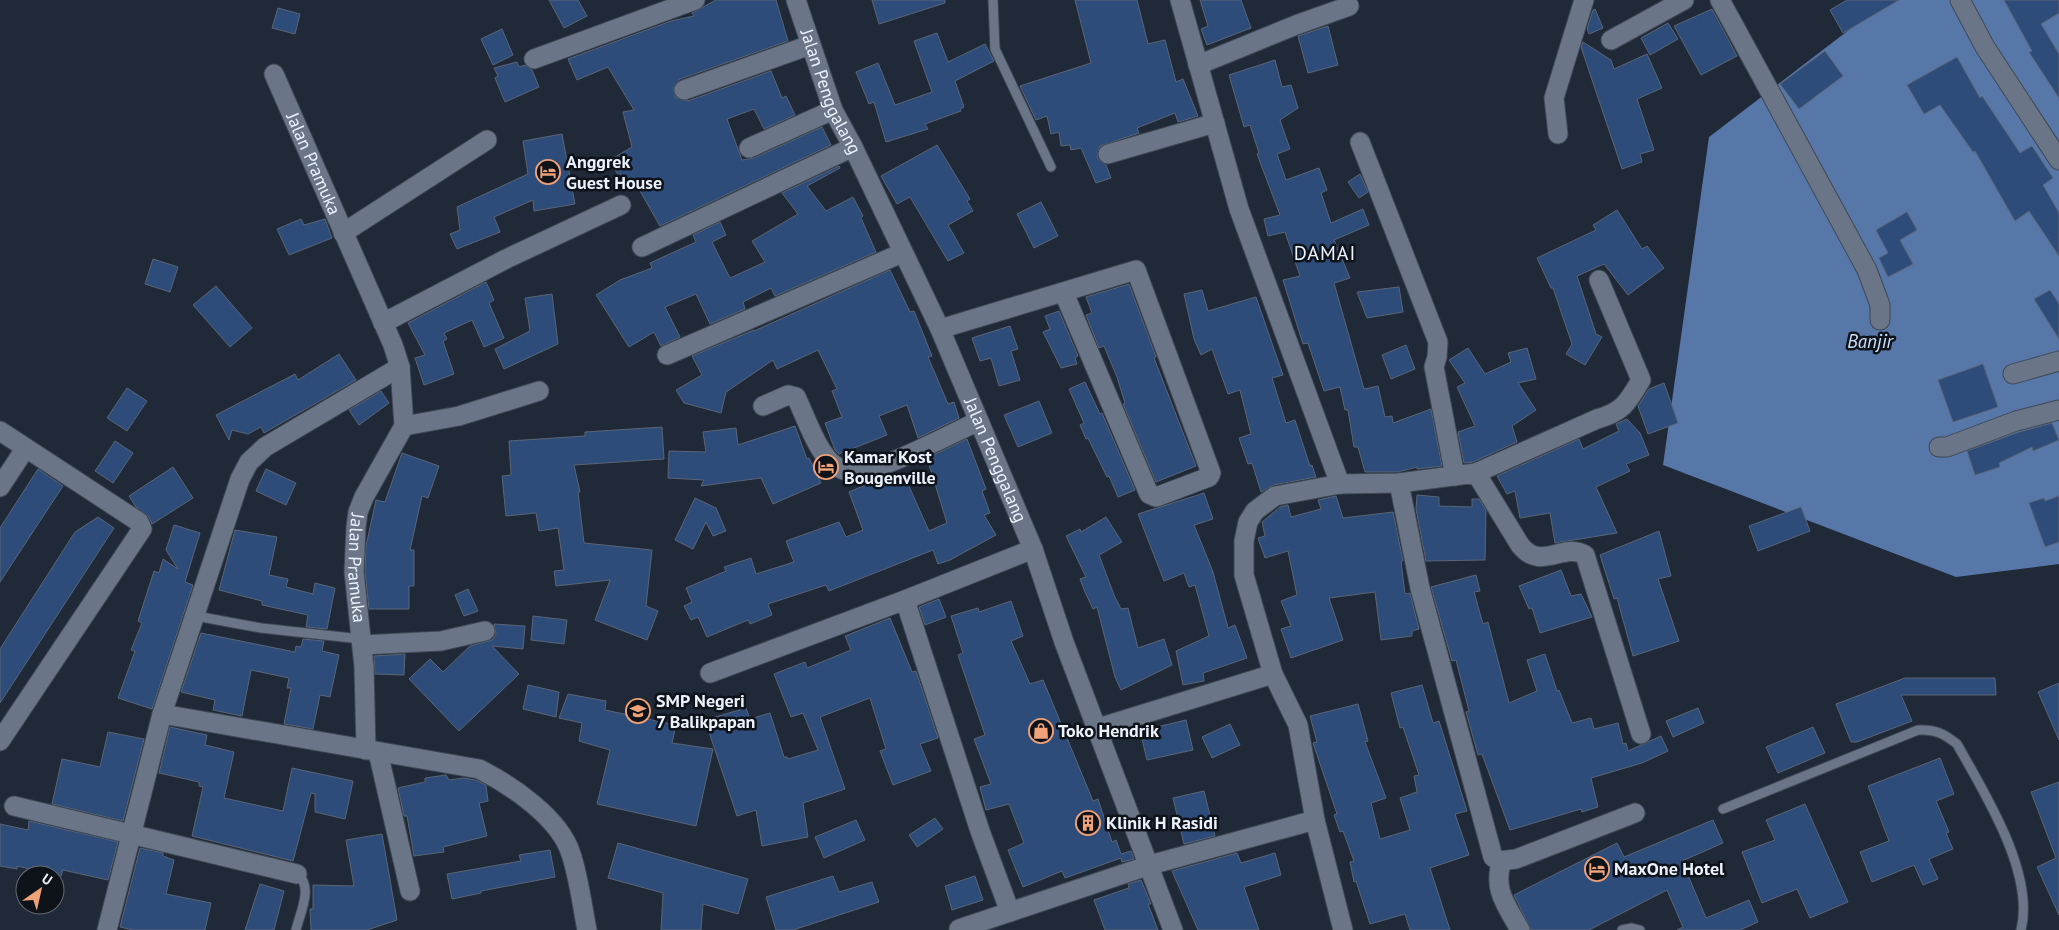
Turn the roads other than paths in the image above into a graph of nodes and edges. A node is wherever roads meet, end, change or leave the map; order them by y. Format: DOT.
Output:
graph roads {
  1 [pos="695,0"];
  2 [pos="796,0"];
  3 [pos="993,0"];
  4 [pos="1180,0"];
  5 [pos="1584,0"];
  6 [pos="1684,0"];
  7 [pos="1720,0"];
  8 [pos="1960,0"];
  9 [pos="1349,6"];
  10 [pos="1611,40"];
  11 [pos="810,45"];
  12 [pos="534,59"];
  13 [pos="1198,65"];
  14 [pos="274,74"];
  15 [pos="684,90"];
  16 [pos="833,110"];
  17 [pos="1215,123"];
  18 [pos="1558,134"];
  19 [pos="487,140"];
  20 [pos="1360,142"];
  21 [pos="750,148"];
  22 [pos="853,148"];
  23 [pos="1108,154"];
  24 [pos="2059,160"];
  25 [pos="1051,167"];
  26 [pos="622,205"];
  27 [pos="343,233"];
  28 [pos="642,247"];
  29 [pos="902,253"];
  30 [pos="1599,280"];
  31 [pos="1064,294"];
  32 [pos="1880,320"];
  33 [pos="383,323"];
  34 [pos="940,329"];
  35 [pos="667,355"];
  36 [pos="2059,361"];
  37 [pos="400,368"];
  38 [pos="2013,374"];
  39 [pos="539,391"];
  40 [pos="763,406"];
  41 [pos="2059,410"];
  42 [pos="979,422"];
  43 [pos="404,426"];
  44 [pos="0,431"];
  45 [pos="1940,447"];
  46 [pos="25,449"];
  47 [pos="1476,473"];
  48 [pos="1454,476"];
  49 [pos="1399,483"];
  50 [pos="1340,484"];
  51 [pos="0,487"];
  52 [pos="1033,549"];
  53 [pos="905,600"];
  54 [pos="196,616"];
  55 [pos="485,630"];
  56 [pos="361,642"];
  57 [pos="710,673"];
  58 [pos="1274,674"];
  59 [pos="162,714"];
  60 [pos="1098,728"];
  61 [pos="1641,734"];
  62 [pos="0,741"];
  63 [pos="372,751"];
  64 [pos="14,806"];
  65 [pos="1723,809"];
  66 [pos="1635,813"];
  67 [pos="1314,820"];
  68 [pos="131,833"];
  69 [pos="1502,861"];
  70 [pos="1150,865"];
  71 [pos="296,874"];
  72 [pos="410,891"];
  73 [pos="1010,912"];
  74 [pos="959,929"];
  75 [pos="107,930"];
  76 [pos="296,930"];
  77 [pos="587,930"];
  78 [pos="1173,930"];
  79 [pos="1343,930"];
  80 [pos="1520,930"];
  81 [pos="1622,930"];
  82 [pos="1640,930"];
  83 [pos="2021,930"];
  1 -- 12 [label="street"];
  2 -- 11 [label="street, Jalan Penggalang"];
  3 -- 25 [label="lane"];
  4 -- 13 [label="street"];
  5 -- 18 [label="street"];
  6 -- 10 [label="street"];
  7 -- 32 [label="street"];
  8 -- 24 [label="street"];
  9 -- 13 [label="street"];
  11 -- 15 [label="street"];
  11 -- 16 [label="street, Jalan Penggalang"];
  13 -- 17 [label="street"];
  14 -- 27 [label="street, Jalan Pramuka"];
  16 -- 21 [label="street"];
  16 -- 22 [label="street, Jalan Penggalang"];
  17 -- 23 [label="street"];
  17 -- 50 [label="street"];
  19 -- 27 [label="street"];
  20 -- 48 [label="street"];
  22 -- 28 [label="street"];
  22 -- 29 [label="street, Jalan Penggalang"];
  26 -- 33 [label="street"];
  27 -- 33 [label="street, Jalan Pramuka"];
  29 -- 34 [label="street, Jalan Penggalang"];
  29 -- 35 [label="street"];
  30 -- 47 [label="street"];
  31 -- 31 [label="street"];
  31 -- 34 [label="street"];
  33 -- 37 [label="street, Jalan Pramuka"];
  34 -- 42 [label="street, Jalan Penggalang"];
  36 -- 38 [label="street"];
  37 -- 43 [label="street, Jalan Pramuka"];
  37 -- 54 [label="street"];
  39 -- 43 [label="street"];
  40 -- 42 [label="street"];
  41 -- 45 [label="street"];
  42 -- 52 [label="street, Jalan Penggalang"];
  43 -- 56 [label="street, Jalan Pramuka"];
  44 -- 46 [label="street"];
  46 -- 51 [label="street"];
  46 -- 62 [label="street"];
  47 -- 48 [label="street"];
  47 -- 61 [label="street"];
  48 -- 49 [label="street"];
  49 -- 50 [label="street"];
  49 -- 69 [label="street"];
  50 -- 58 [label="street"];
  52 -- 53 [label="street"];
  52 -- 60 [label="street, Jalan Penggalang"];
  53 -- 57 [label="street"];
  53 -- 73 [label="street"];
  54 -- 56 [label="lane"];
  54 -- 59 [label="street"];
  55 -- 56 [label="street"];
  56 -- 63 [label="street, Jalan Pramuka"];
  58 -- 60 [label="street"];
  58 -- 67 [label="street"];
  59 -- 63 [label="street"];
  59 -- 68 [label="street"];
  60 -- 70 [label="street, Jalan Penggalang"];
  63 -- 72 [label="street, Jalan Pramuka"];
  63 -- 77 [label="street"];
  64 -- 68 [label="street"];
  65 -- 83 [label="lane"];
  66 -- 69 [label="street"];
  67 -- 70 [label="street"];
  67 -- 79 [label="street"];
  68 -- 71 [label="street"];
  68 -- 75 [label="street"];
  69 -- 80 [label="street"];
  70 -- 73 [label="street"];
  70 -- 78 [label="street, Jalan Penggalang"];
  71 -- 76 [label="lane"];
  73 -- 74 [label="street"];
  81 -- 82 [label="lane"];
}
